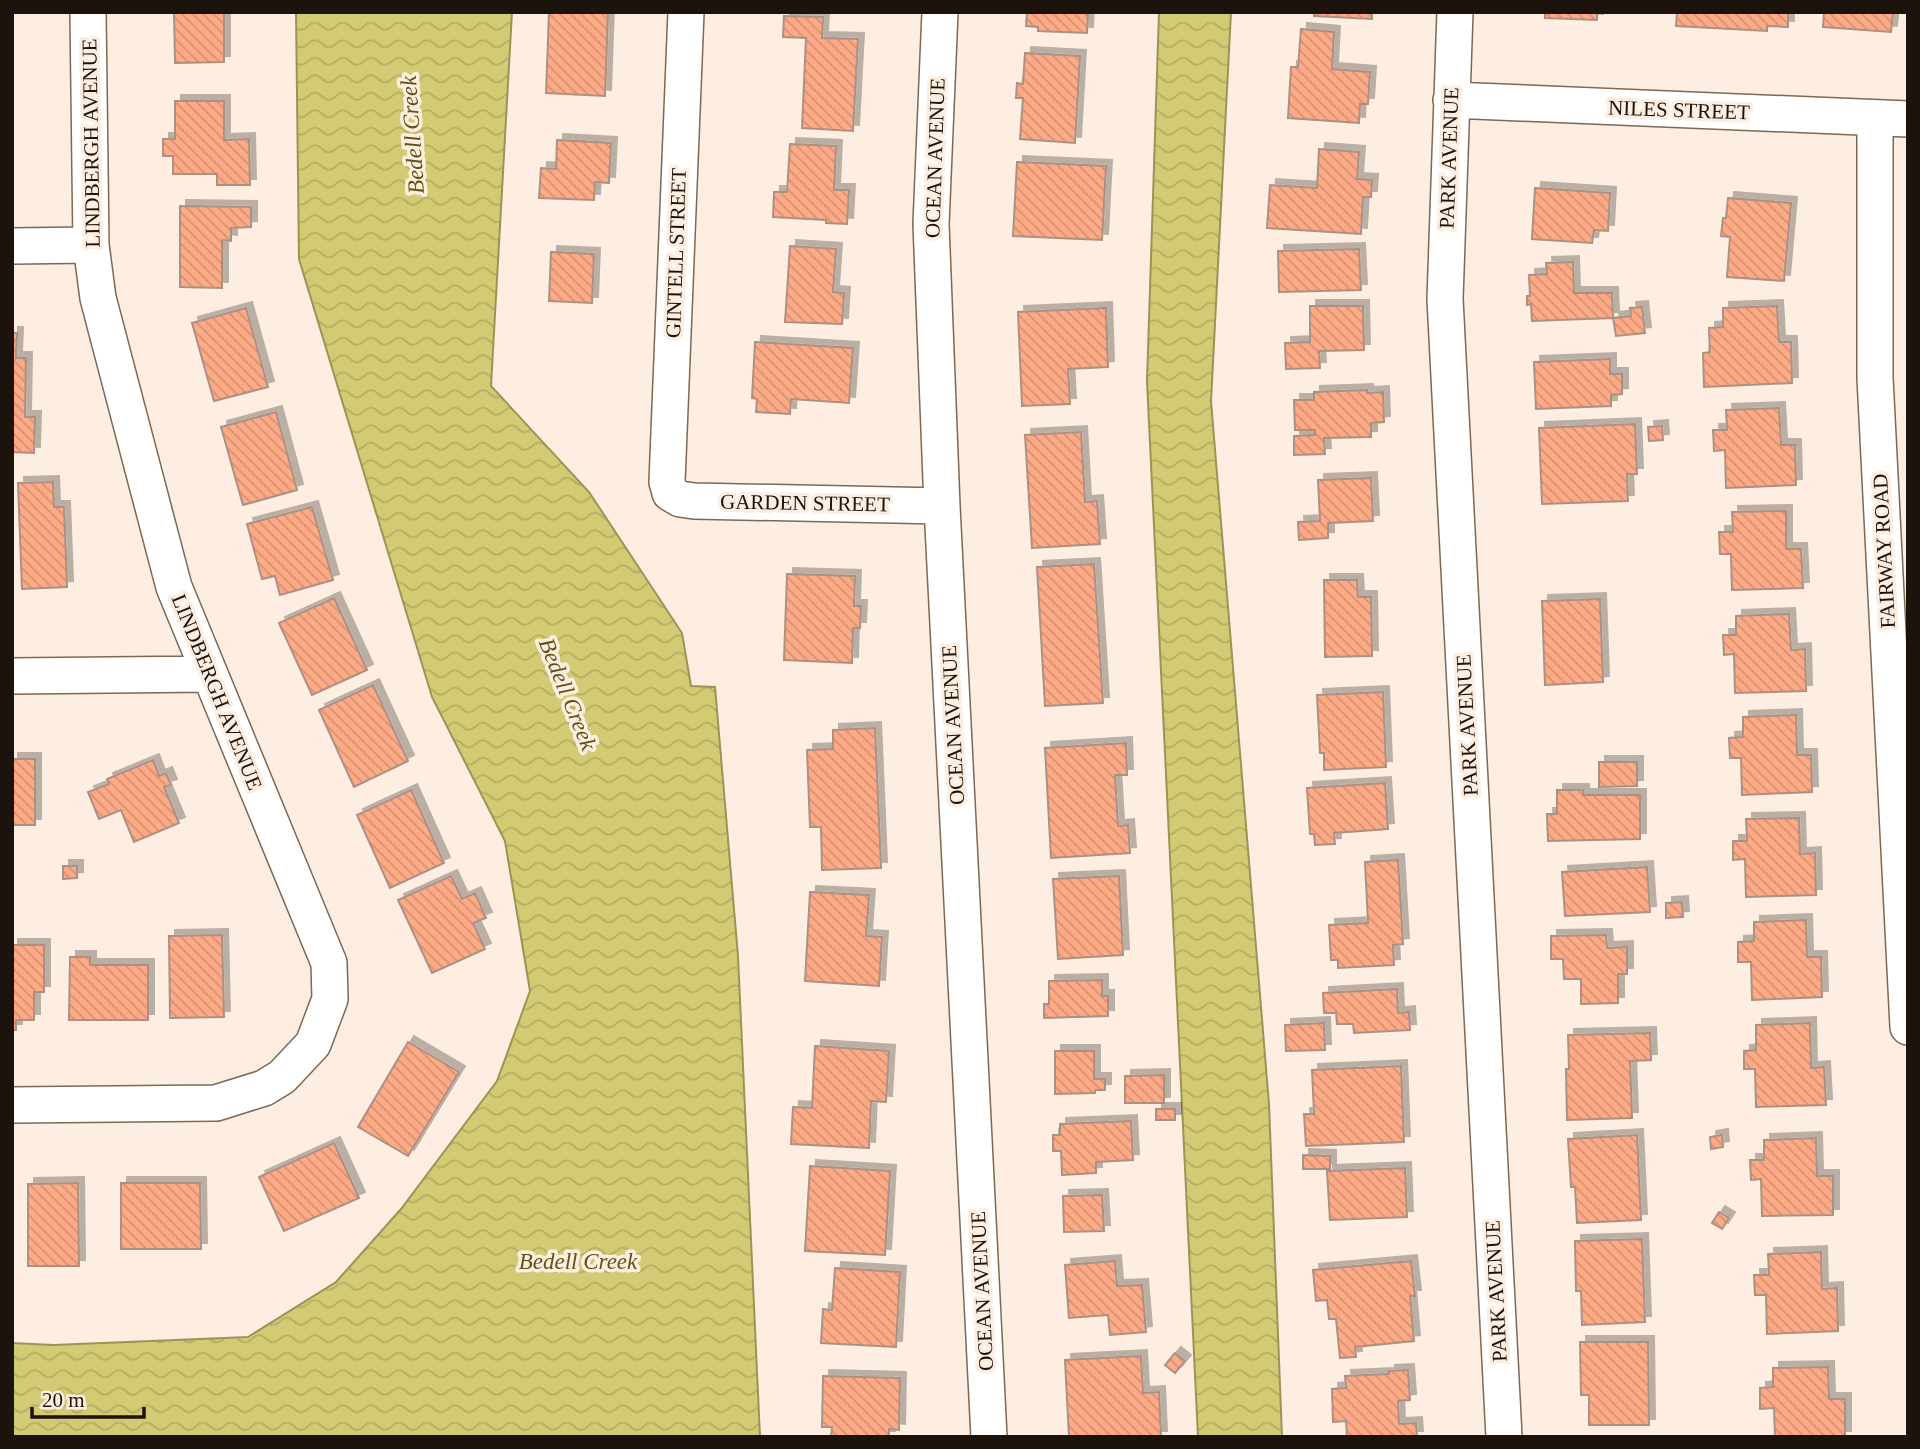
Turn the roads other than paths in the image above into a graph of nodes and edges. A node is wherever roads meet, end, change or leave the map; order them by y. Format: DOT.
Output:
graph roads {
  1 [pos="88,12"];
  2 [pos="686,12"];
  3 [pos="940,12"];
  4 [pos="1455,12"];
  5 [pos="1451,100"];
  6 [pos="1891,118"];
  7 [pos="91,245"];
  8 [pos="12,246"];
  9 [pos="670,493"];
  10 [pos="942,506"];
  11 [pos="209,674"];
  12 [pos="12,676"];
  13 [pos="1908,1027"];
  14 [pos="12,1105"];
  15 [pos="989,1437"];
  16 [pos="1504,1437"];
  1 -- 7 [label="street, LINDBERGH AVENUE"];
  2 -- 9 [label="street, GINTELL STREET"];
  3 -- 10 [label="street, OCEAN AVENUE"];
  4 -- 5 [label="street, PARK AVENUE"];
  5 -- 6 [label="street, NILES STREET"];
  5 -- 16 [label="street, PARK AVENUE"];
  6 -- 13 [label="street, FAIRWAY ROAD"];
  7 -- 8 [label="street"];
  7 -- 11 [label="street, LINDBERGH AVENUE"];
  9 -- 10 [label="street, GARDEN STREET"];
  10 -- 15 [label="street, OCEAN AVENUE"];
  11 -- 12 [label="street"];
  11 -- 14 [label="street, LINDBERGH AVENUE"];
}
